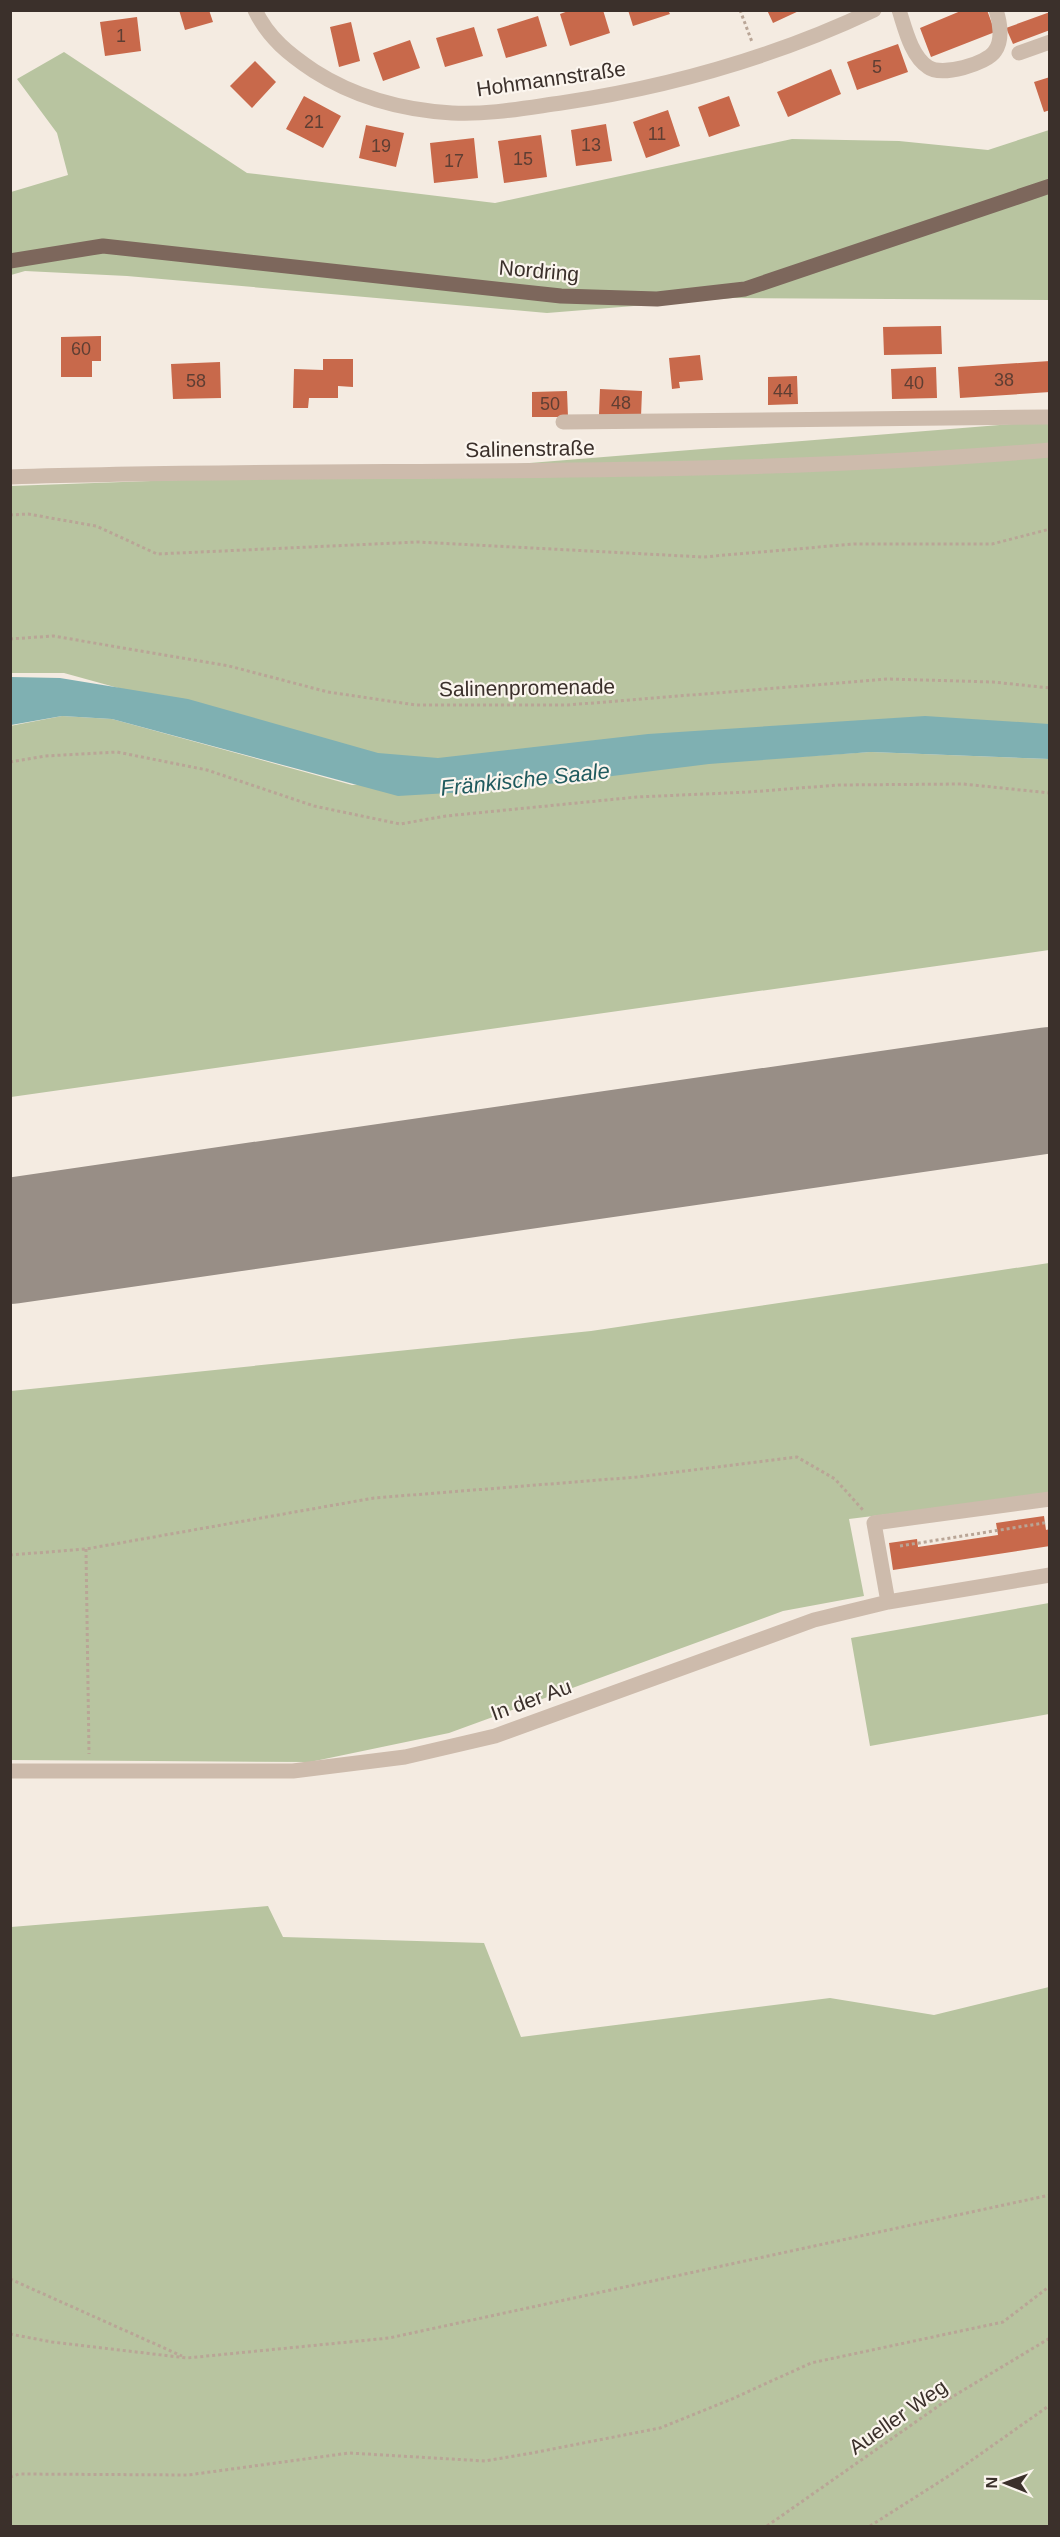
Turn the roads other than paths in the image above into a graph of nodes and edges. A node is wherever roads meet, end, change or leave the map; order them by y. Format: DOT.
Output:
graph roads {
  1 [pos="255,10"];
  2 [pos="874,10"];
  3 [pos="899,10"];
  4 [pos="996,10"];
  5 [pos="1050,42"];
  6 [pos="1019,53"];
  7 [pos="1050,186"];
  8 [pos="10,261"];
  9 [pos="1050,417"];
  10 [pos="563,422"];
  11 [pos="1050,450"];
  12 [pos="10,477"];
  13 [pos="1050,1499"];
  14 [pos="1050,1575"];
  15 [pos="888,1602"];
  16 [pos="10,1771"];
  1 -- 2 [label="street, Hohmannstraße"];
  3 -- 4 [label="street"];
  5 -- 6 [label="street"];
  7 -- 8 [label="main road, Nordring"];
  9 -- 10 [label="street, Salinenstraße"];
  11 -- 12 [label="street, Salinenstraße"];
  13 -- 15 [label="street"];
  14 -- 15 [label="street, In der Au"];
  15 -- 16 [label="street, In der Au"];
}
